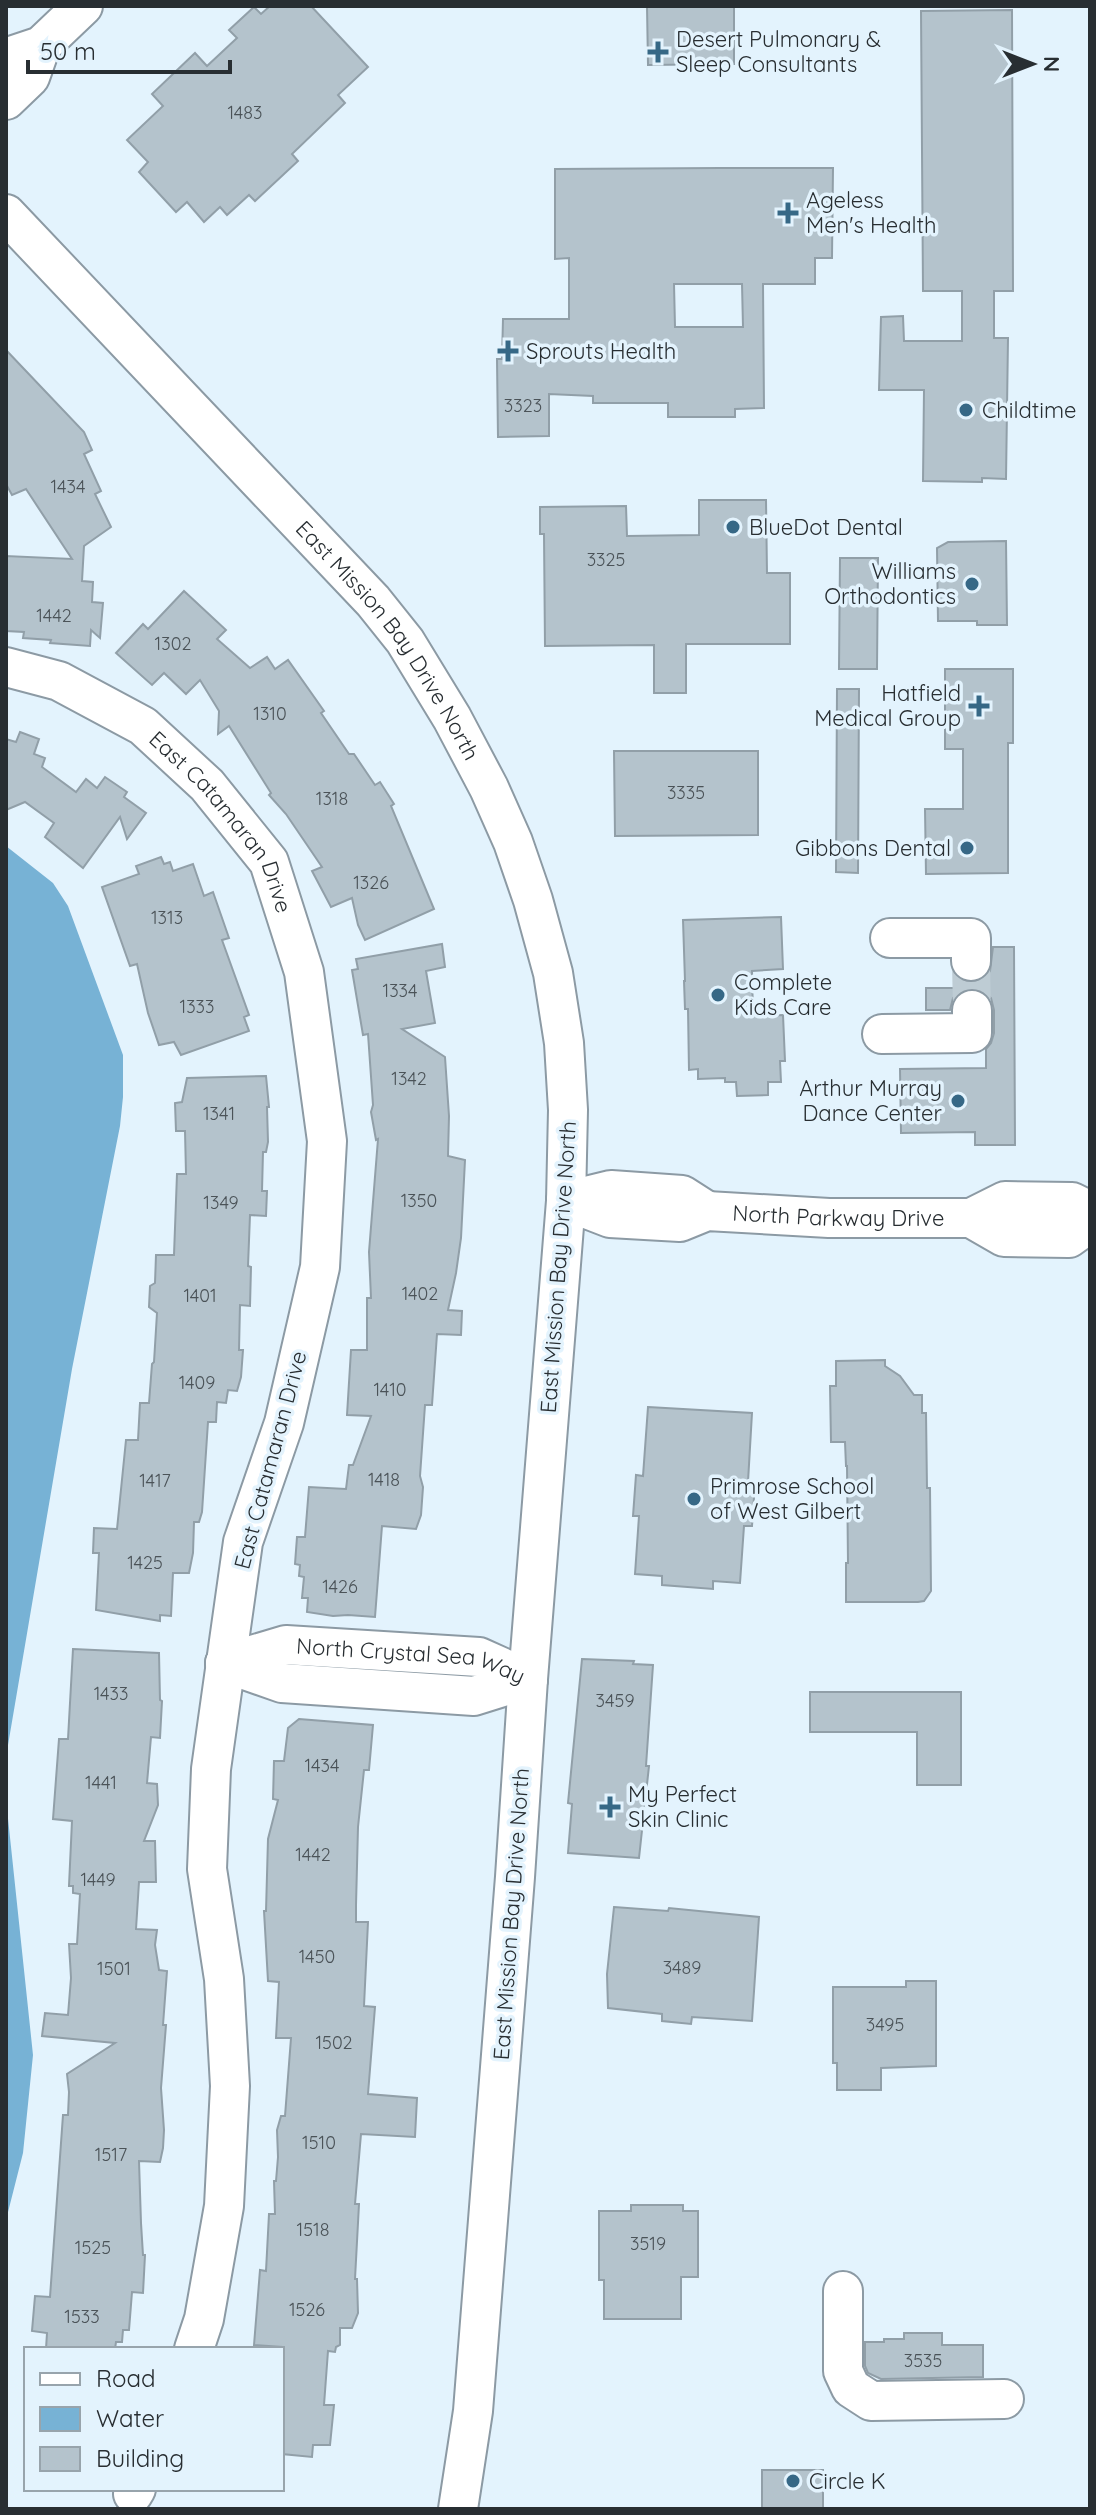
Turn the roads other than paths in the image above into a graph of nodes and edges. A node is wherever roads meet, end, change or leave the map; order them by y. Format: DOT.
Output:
graph roads {
  1 [pos="83,6"];
  2 [pos="41,46"];
  3 [pos="6,62"];
  4 [pos="6,100"];
  5 [pos="6,214"];
  6 [pos="6,667"];
  7 [pos="890,938"];
  8 [pos="971,961"];
  9 [pos="972,1010"];
  10 [pos="882,1034"];
  11 [pos="566,1201"];
  12 [pos="1090,1211"];
  13 [pos="971,1218"];
  14 [pos="1090,1223"];
  15 [pos="225,1663"];
  16 [pos="528,1679"];
  17 [pos="843,2291"];
  18 [pos="195,2347"];
  19 [pos="1004,2399"];
  20 [pos="458,2509"];
  1 -- 2 [label="street"];
  2 -- 3 [label="street"];
  2 -- 4 [label="street"];
  5 -- 11 [label="street, East Mission Bay Drive North"];
  6 -- 15 [label="street, East Catamaran Drive"];
  7 -- 8 [label="street"];
  9 -- 10 [label="street"];
  11 -- 13 [label="street, North Parkway Drive"];
  11 -- 16 [label="street, East Mission Bay Drive North"];
  12 -- 13 [label="street, North Parkway Drive"];
  13 -- 14 [label="street, North Parkway Drive"];
  15 -- 16 [label="street, North Crystal Sea Way"];
  15 -- 18 [label="street, East Catamaran Drive"];
  16 -- 20 [label="street, East Mission Bay Drive North"];
  17 -- 19 [label="street"];
}
